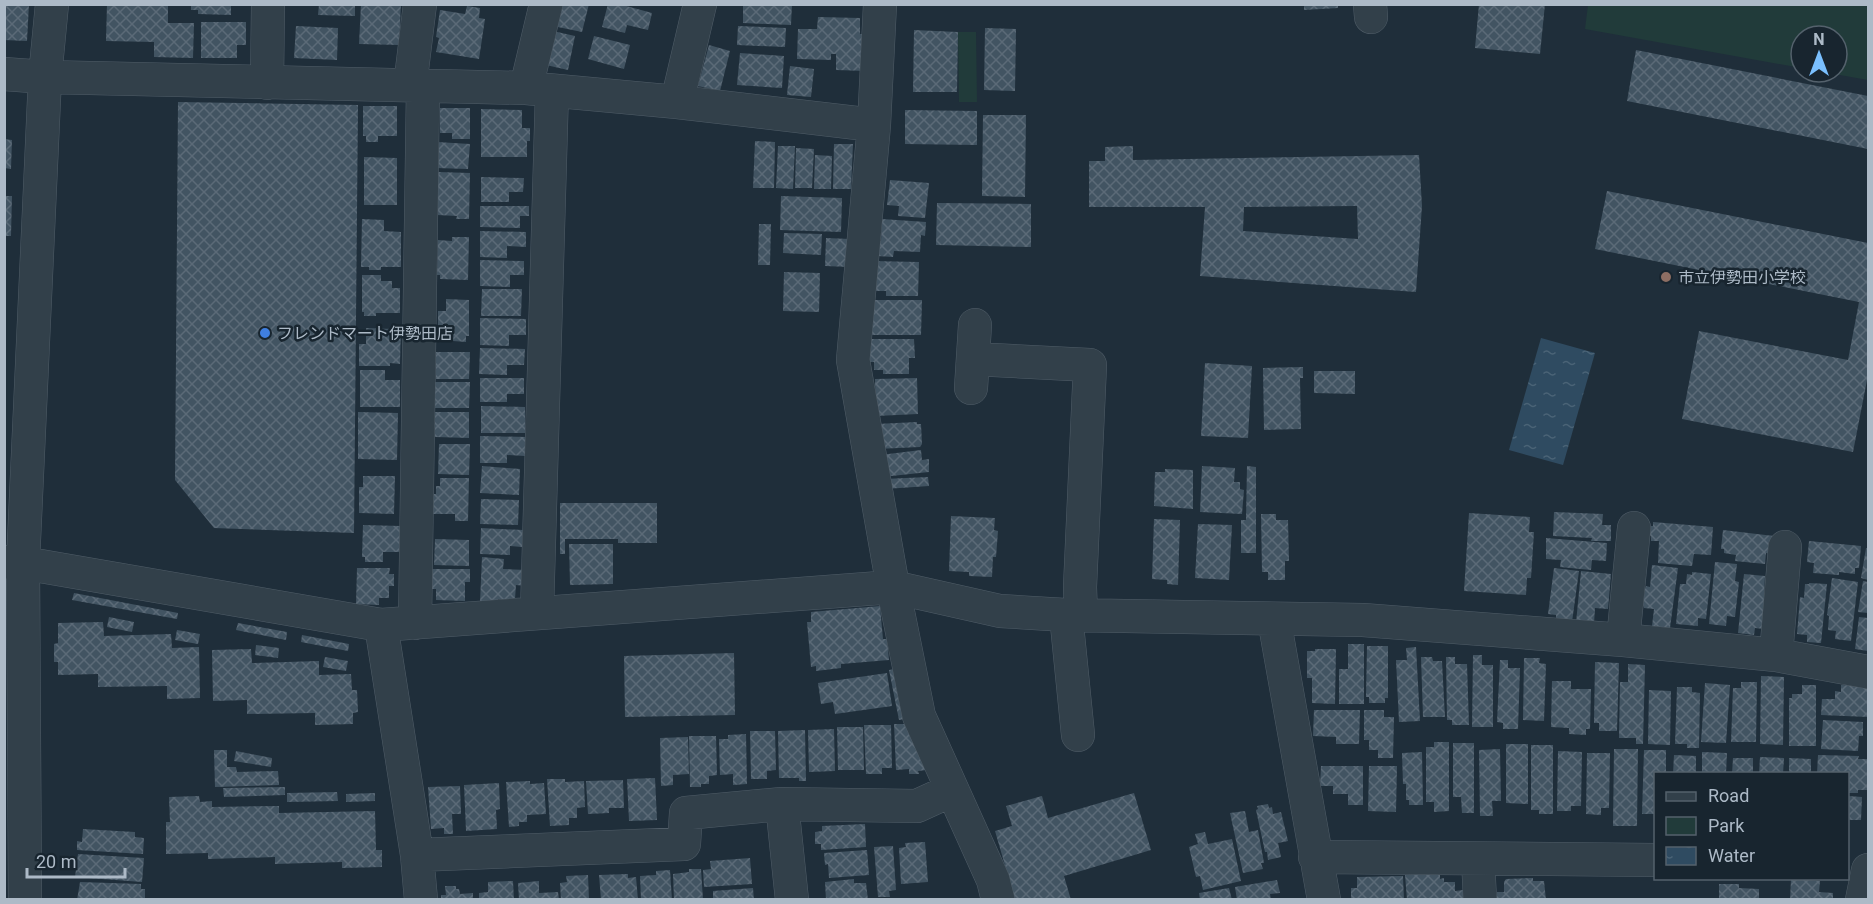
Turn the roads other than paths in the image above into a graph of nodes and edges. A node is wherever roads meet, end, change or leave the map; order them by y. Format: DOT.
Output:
graph roads {
  1 [pos="52,4"];
  2 [pos="268,4"];
  3 [pos="420,4"];
  4 [pos="546,4"];
  5 [pos="700,4"];
  6 [pos="880,4"];
  7 [pos="4,74"];
  8 [pos="45,77"];
  9 [pos="267,82"];
  10 [pos="417,86"];
  11 [pos="539,90"];
  12 [pos="677,102"];
  13 [pos="874,125"];
  14 [pos="975,325"];
  15 [pos="1635,528"];
  16 [pos="1785,547"];
  17 [pos="14,563"];
  18 [pos="893,587"];
  19 [pos="537,612"];
  20 [pos="1074,615"];
  21 [pos="1274,619"];
  22 [pos="415,623"];
  23 [pos="381,625"];
  24 [pos="1623,640"];
  25 [pos="1776,655"];
  26 [pos="1869,672"];
  27 [pos="1078,735"];
  28 [pos="952,790"];
  29 [pos="782,804"];
  30 [pos="417,855"];
  31 [pos="1316,857"];
  32 [pos="1478,859"];
  33 [pos="1654,860"];
  34 [pos="1849,861"];
  35 [pos="1869,861"];
  36 [pos="1869,870"];
  37 [pos="25,900"];
  38 [pos="421,900"];
  39 [pos="792,900"];
  40 [pos="998,900"];
  41 [pos="1324,900"];
  42 [pos="1480,900"];
  43 [pos="1862,900"];
  1 -- 8 [label="street"];
  2 -- 9 [label="street"];
  3 -- 10 [label="street"];
  4 -- 11 [label="street"];
  5 -- 12 [label="street"];
  6 -- 13 [label="street"];
  7 -- 8 [label="street"];
  8 -- 9 [label="street"];
  8 -- 17 [label="street"];
  9 -- 10 [label="street"];
  10 -- 11 [label="street"];
  10 -- 22 [label="street"];
  11 -- 12 [label="street"];
  11 -- 19 [label="street"];
  12 -- 13 [label="street"];
  13 -- 18 [label="street"];
  14 -- 20 [label="street"];
  15 -- 24 [label="street"];
  16 -- 25 [label="street"];
  17 -- 23 [label="street"];
  17 -- 37 [label="street"];
  18 -- 19 [label="street"];
  18 -- 20 [label="street"];
  18 -- 28 [label="street"];
  19 -- 22 [label="street"];
  20 -- 21 [label="street"];
  20 -- 27 [label="street"];
  21 -- 24 [label="street"];
  21 -- 31 [label="street"];
  22 -- 23 [label="street"];
  23 -- 30 [label="street"];
  24 -- 25 [label="street"];
  25 -- 26 [label="street"];
  28 -- 29 [label="street"];
  28 -- 40 [label="street"];
  29 -- 30 [label="street"];
  29 -- 39 [label="street"];
  30 -- 38 [label="street"];
  31 -- 32 [label="street"];
  31 -- 41 [label="street"];
  32 -- 33 [label="street"];
  32 -- 42 [label="street"];
  34 -- 35 [label="street"];
  36 -- 43 [label="street"];
}
